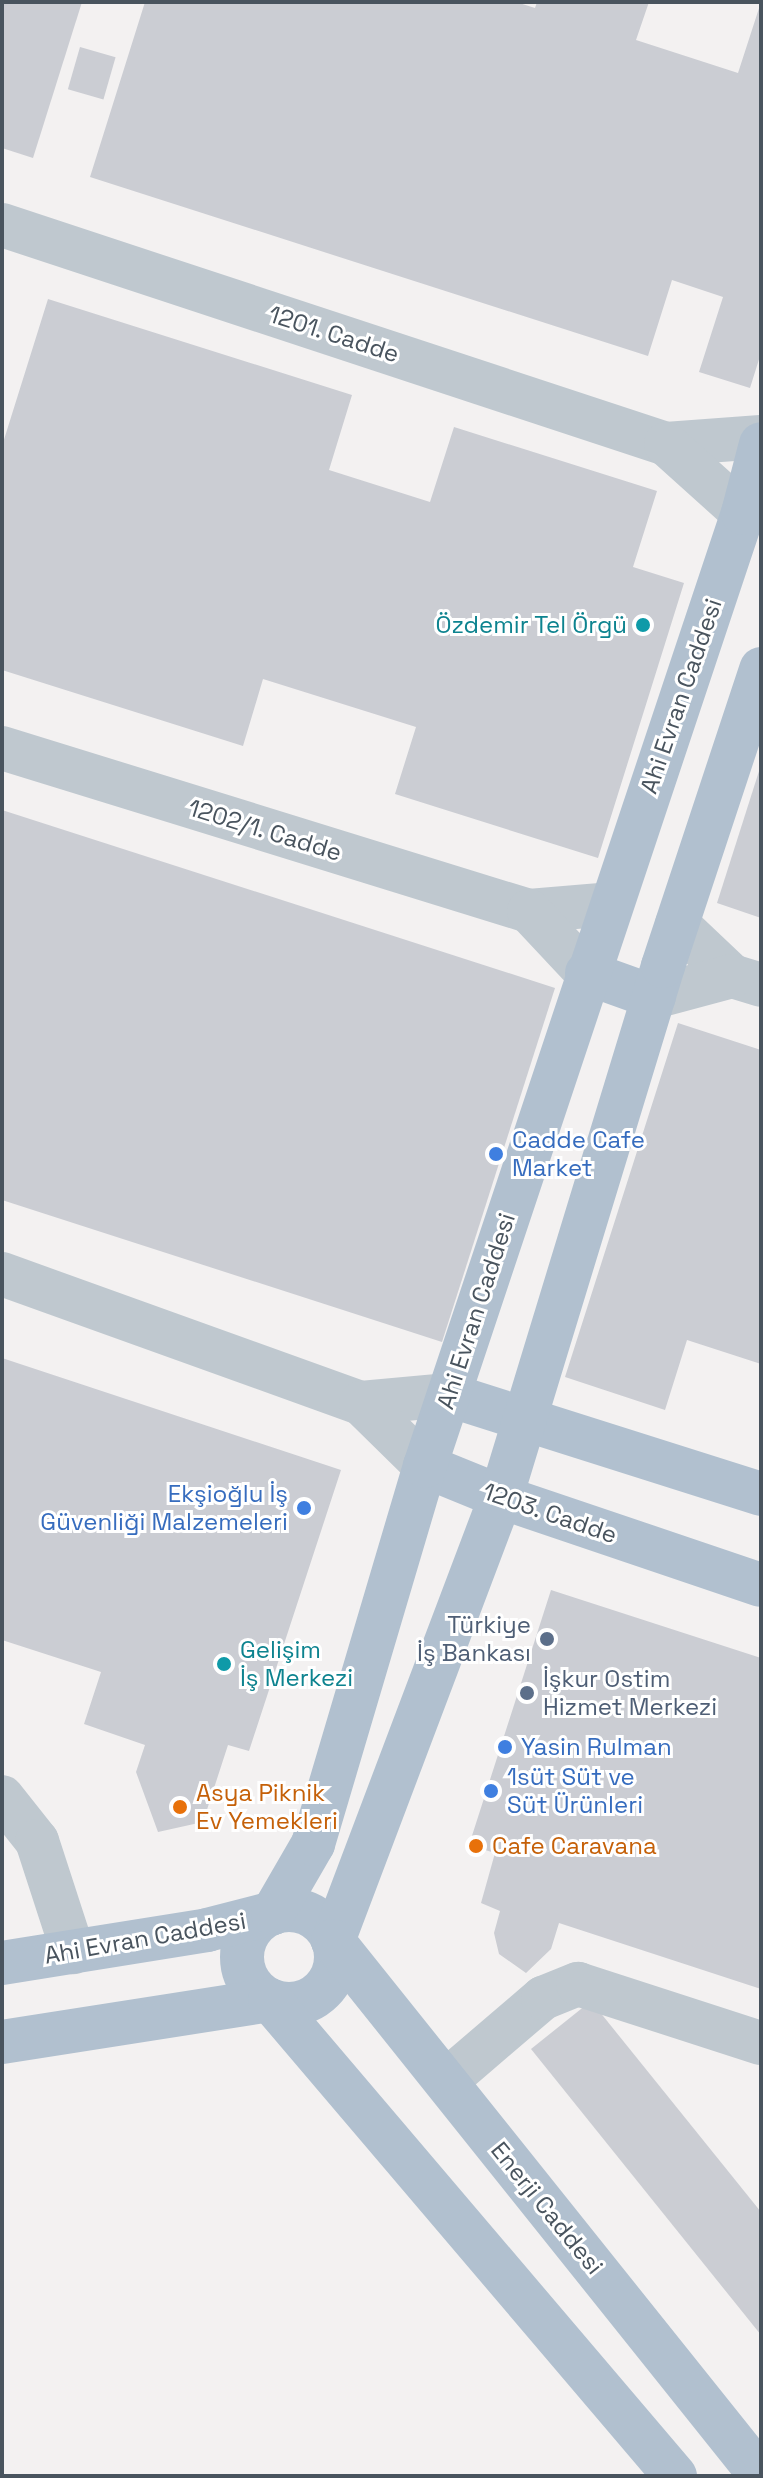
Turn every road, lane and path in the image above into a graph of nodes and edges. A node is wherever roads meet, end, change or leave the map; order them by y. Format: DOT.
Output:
graph roads {
  1 [pos="2,225"];
  2 [pos="761,437"];
  3 [pos="666,444"];
  4 [pos="761,444"];
  5 [pos="752,516"];
  6 [pos="761,669"];
  7 [pos="2,748"];
  8 [pos="610,904"];
  9 [pos="529,911"];
  10 [pos="677,924"];
  11 [pos="587,973"];
  12 [pos="746,981"];
  13 [pos="654,997"];
  14 [pos="2,1274"];
  15 [pos="449,1395"];
  16 [pos="361,1403"];
  17 [pos="526,1418"];
  18 [pos="425,1466"];
  19 [pos="761,1494"];
  20 [pos="501,1497"];
  21 [pos="761,1585"];
  22 [pos="2,1797"];
  23 [pos="273,1913"];
  24 [pos="333,1941"];
  25 [pos="73,1952"];
  26 [pos="2,1963"];
  27 [pos="270,2000"];
  28 [pos="2,2042"];
  29 [pos="761,2043"];
  30 [pos="446,2081"];
  31 [pos="675,2476"];
  32 [pos="761,2476"];
  1 -- 3 [label="street, 1201. Cadde"];
  2 -- 3 [label="street, 1201. Cadde"];
  3 -- 5 [label="street, 1201. Cadde"];
  4 -- 5 [label="main road, Ahi Evran Caddesi"];
  5 -- 8 [label="main road, Ahi Evran Caddesi"];
  6 -- 10 [label="main road"];
  7 -- 9 [label="street, 1202/1. Cadde"];
  8 -- 9 [label="street, 1202/1. Cadde"];
  8 -- 10 [label="main road, 1202/1. Cadde"];
  8 -- 11 [label="main road, Ahi Evran Caddesi"];
  9 -- 11 [label="street, 1202/1. Cadde"];
  10 -- 12 [label="street, 1202/1. Cadde"];
  10 -- 13 [label="main road"];
  11 -- 13 [label="main road, 1202/1. Cadde"];
  11 -- 15 [label="main road, Ahi Evran Caddesi"];
  12 -- 13 [label="street, 1202/1. Cadde"];
  13 -- 17 [label="main road"];
  14 -- 16 [label="street, 1203. Cadde"];
  15 -- 16 [label="street, 1203. Cadde"];
  15 -- 17 [label="main road, 1203. Cadde"];
  15 -- 18 [label="main road, Ahi Evran Caddesi"];
  16 -- 18 [label="street, 1203. Cadde"];
  17 -- 19 [label="main road, 1203. Cadde"];
  17 -- 20 [label="main road"];
  18 -- 20 [label="main road, 1203. Cadde"];
  18 -- 23 [label="main road, Ahi Evran Caddesi"];
  20 -- 21 [label="main road, 1203. Cadde"];
  20 -- 24 [label="main road"];
  22 -- 25 [label="street"];
  23 -- 24 [label="main road"];
  23 -- 25 [label="main road, Ahi Evran Caddesi"];
  23 -- 27 [label="main road"];
  24 -- 27 [label="main road"];
  24 -- 30 [label="main road, Enerji Caddesi"];
  25 -- 26 [label="main road, Ahi Evran Caddesi"];
  27 -- 28 [label="main road"];
  27 -- 31 [label="main road"];
  29 -- 30 [label="street"];
  30 -- 32 [label="main road, Enerji Caddesi"];
}
